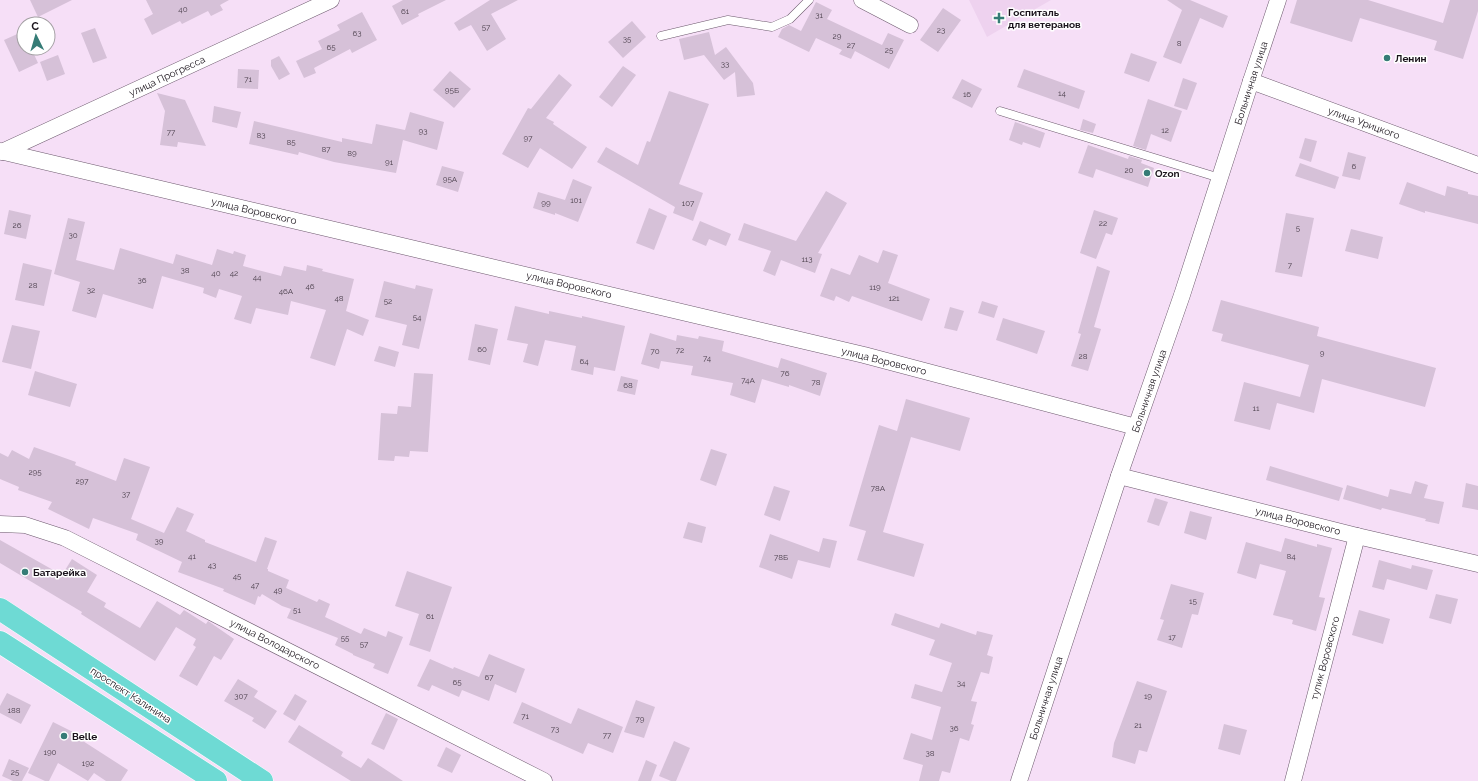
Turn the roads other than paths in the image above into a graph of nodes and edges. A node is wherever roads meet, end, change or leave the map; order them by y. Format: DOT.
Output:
graph roads {
  1 [pos="331,0"];
  2 [pos="809,0"];
  3 [pos="862,0"];
  4 [pos="1278,0"];
  5 [pos="910,25"];
  6 [pos="661,36"];
  7 [pos="1251,81"];
  8 [pos="1000,111"];
  9 [pos="1,151"];
  10 [pos="1478,165"];
  11 [pos="1220,178"];
  12 [pos="1136,427"];
  13 [pos="1119,476"];
  14 [pos="0,524"];
  15 [pos="1357,536"];
  16 [pos="1478,564"];
  17 [pos="0,609"];
  18 [pos="0,642"];
  19 [pos="216,781"];
  20 [pos="262,781"];
  21 [pos="544,781"];
  22 [pos="1019,781"];
  23 [pos="1293,781"];
  1 -- 9 [label="street, улица Прогресса"];
  2 -- 6 [label="lane"];
  3 -- 5 [label="street"];
  4 -- 7 [label="street, Больничная улица"];
  7 -- 10 [label="street, улица Урицкого"];
  7 -- 11 [label="street, Больничная улица"];
  8 -- 11 [label="lane"];
  9 -- 12 [label="street, улица Воровского"];
  11 -- 12 [label="street, Больничная улица"];
  12 -- 13 [label="street, Больничная улица"];
  13 -- 15 [label="street, улица Воровского"];
  13 -- 22 [label="street, Больничная улица"];
  14 -- 21 [label="street, улица Володарского"];
  15 -- 16 [label="street, улица Воровского"];
  15 -- 23 [label="street, тупик Воровского"];
  17 -- 20 [label="main road, проспект Калинина"];
  18 -- 19 [label="main road"];
}
